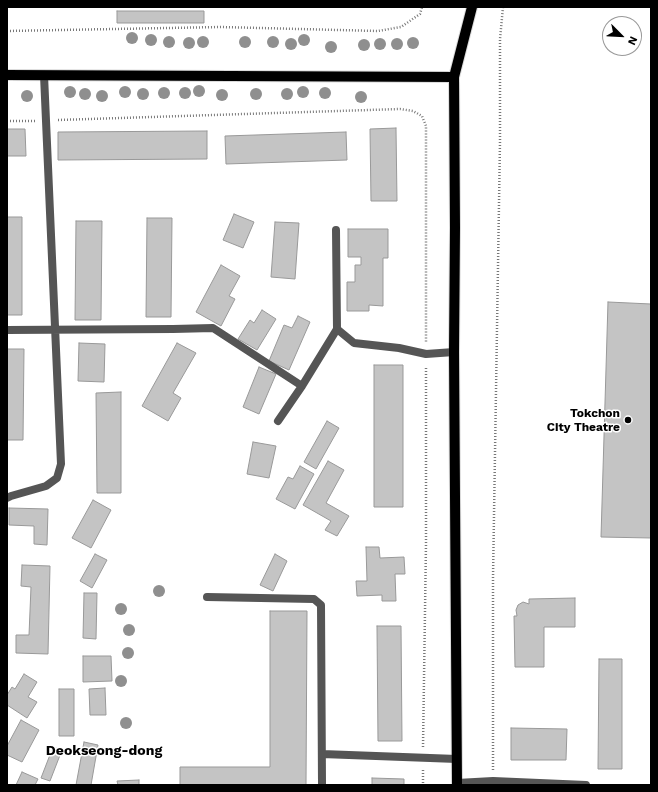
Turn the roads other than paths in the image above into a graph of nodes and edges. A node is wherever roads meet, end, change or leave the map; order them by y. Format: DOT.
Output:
graph roads {
  1 [pos="472,7"];
  2 [pos="7,75"];
  3 [pos="44,75"];
  4 [pos="454,77"];
  5 [pos="336,230"];
  6 [pos="337,329"];
  7 [pos="7,330"];
  8 [pos="56,330"];
  9 [pos="454,352"];
  10 [pos="302,386"];
  11 [pos="278,421"];
  12 [pos="7,498"];
  13 [pos="207,597"];
  14 [pos="322,754"];
  15 [pos="457,759"];
  16 [pos="457,784"];
  17 [pos="322,785"];
  18 [pos="580,785"];
  19 [pos="586,785"];
  1 -- 4 [label="main road"];
  2 -- 3 [label="main road"];
  3 -- 4 [label="main road"];
  3 -- 8 [label="street"];
  4 -- 9 [label="main road"];
  5 -- 6 [label="street"];
  6 -- 9 [label="street"];
  6 -- 10 [label="street"];
  7 -- 8 [label="street"];
  8 -- 10 [label="street"];
  8 -- 12 [label="street"];
  9 -- 15 [label="main road"];
  10 -- 11 [label="street"];
  13 -- 14 [label="street"];
  14 -- 15 [label="street"];
  14 -- 17 [label="street"];
  15 -- 16 [label="main road"];
  16 -- 18 [label="street"];
  18 -- 19 [label="street"];
}
